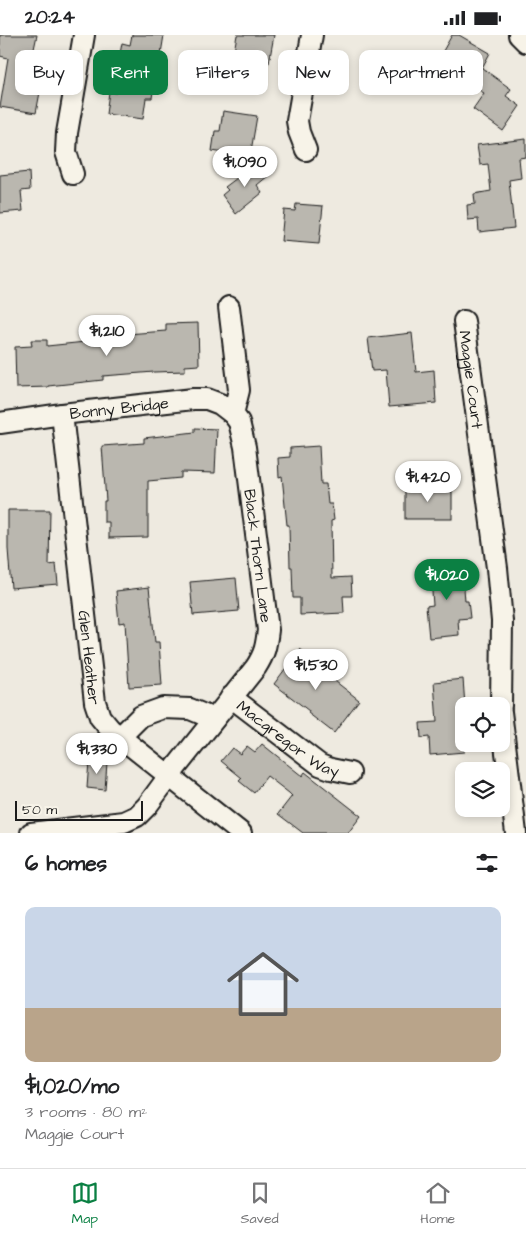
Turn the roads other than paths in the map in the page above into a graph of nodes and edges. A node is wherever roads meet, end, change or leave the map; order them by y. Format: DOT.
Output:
graph roads {
  1 [pos="84,35"];
  2 [pos="312,35"];
  3 [pos="519,35"];
  4 [pos="526,42"];
  5 [pos="306,150"];
  6 [pos="73,174"];
  7 [pos="229,307"];
  8 [pos="464,321"];
  9 [pos="62,414"];
  10 [pos="233,414"];
  11 [pos="0,423"];
  12 [pos="231,697"];
  13 [pos="501,697"];
  14 [pos="214,719"];
  15 [pos="120,737"];
  16 [pos="506,752"];
  17 [pos="350,773"];
  18 [pos="169,776"];
  19 [pos="31,833"];
  20 [pos="241,833"];
  21 [pos="516,833"];
  1 -- 6 [label="street"];
  2 -- 5 [label="street"];
  3 -- 4 [label="street"];
  7 -- 10 [label="street"];
  8 -- 13 [label="street, Maggie Court"];
  9 -- 10 [label="street, Bonny Bridge"];
  9 -- 11 [label="street, Bonny Bridge"];
  9 -- 15 [label="street, Glen Heather"];
  10 -- 12 [label="street, Black Thorn Lane"];
  12 -- 14 [label="street, Black Thorn Lane"];
  12 -- 17 [label="street, Macgregor Way"];
  14 -- 15 [label="street"];
  14 -- 18 [label="street, Black Thorn Lane"];
  15 -- 18 [label="street, Glen Heather"];
  16 -- 21 [label="street"];
  18 -- 19 [label="street, Black Thorn Lane"];
  18 -- 20 [label="street, Glen Heather"];
}
